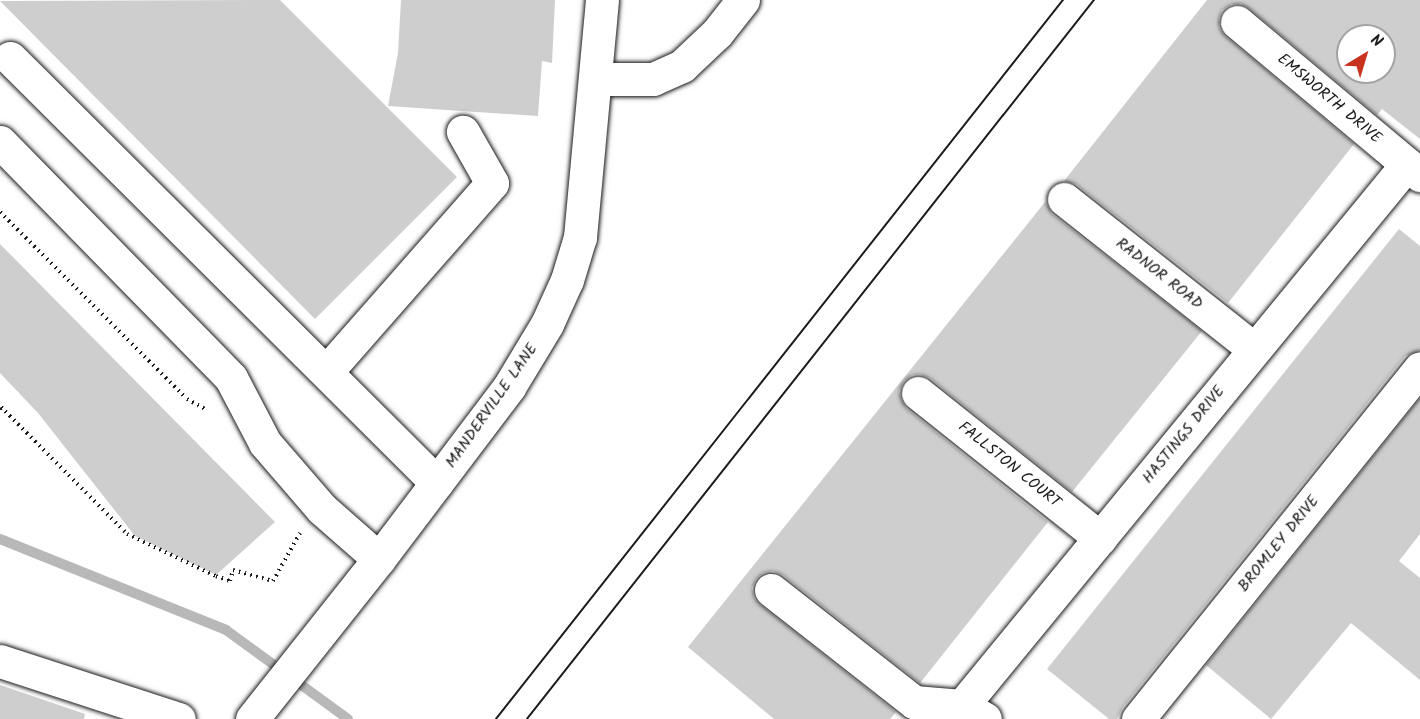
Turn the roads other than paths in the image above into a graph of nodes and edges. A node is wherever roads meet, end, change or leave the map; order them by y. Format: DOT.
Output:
graph roads {
  1 [pos="602,0"];
  2 [pos="743,0"];
  3 [pos="1237,22"];
  4 [pos="10,58"];
  5 [pos="596,79"];
  6 [pos="463,132"];
  7 [pos="0,142"];
  8 [pos="1413,169"];
  9 [pos="1064,199"];
  10 [pos="1254,350"];
  11 [pos="1420,368"];
  12 [pos="327,371"];
  13 [pos="918,393"];
  14 [pos="437,483"];
  15 [pos="1100,538"];
  16 [pos="379,560"];
  17 [pos="771,590"];
  18 [pos="0,661"];
  19 [pos="974,712"];
  20 [pos="179,719"];
  21 [pos="252,719"];
  22 [pos="1138,719"];
  1 -- 5 [label="street, MANDERVILLE LANE"];
  2 -- 5 [label="street"];
  3 -- 8 [label="street, EMSWORTH DRIVE"];
  4 -- 12 [label="street"];
  5 -- 14 [label="street, MANDERVILLE LANE"];
  6 -- 12 [label="street"];
  7 -- 16 [label="street"];
  8 -- 10 [label="street, HASTINGS DRIVE"];
  9 -- 10 [label="street, RADNOR ROAD"];
  10 -- 15 [label="street, HASTINGS DRIVE"];
  11 -- 22 [label="street, BROMLEY DRIVE"];
  12 -- 14 [label="street"];
  13 -- 15 [label="street, FALLSTON COURT"];
  14 -- 16 [label="street, MANDERVILLE LANE"];
  15 -- 19 [label="street, HASTINGS DRIVE"];
  16 -- 21 [label="street, MANDERVILLE LANE"];
  17 -- 19 [label="street, HASTINGS DRIVE"];
  18 -- 20 [label="street"];
}
